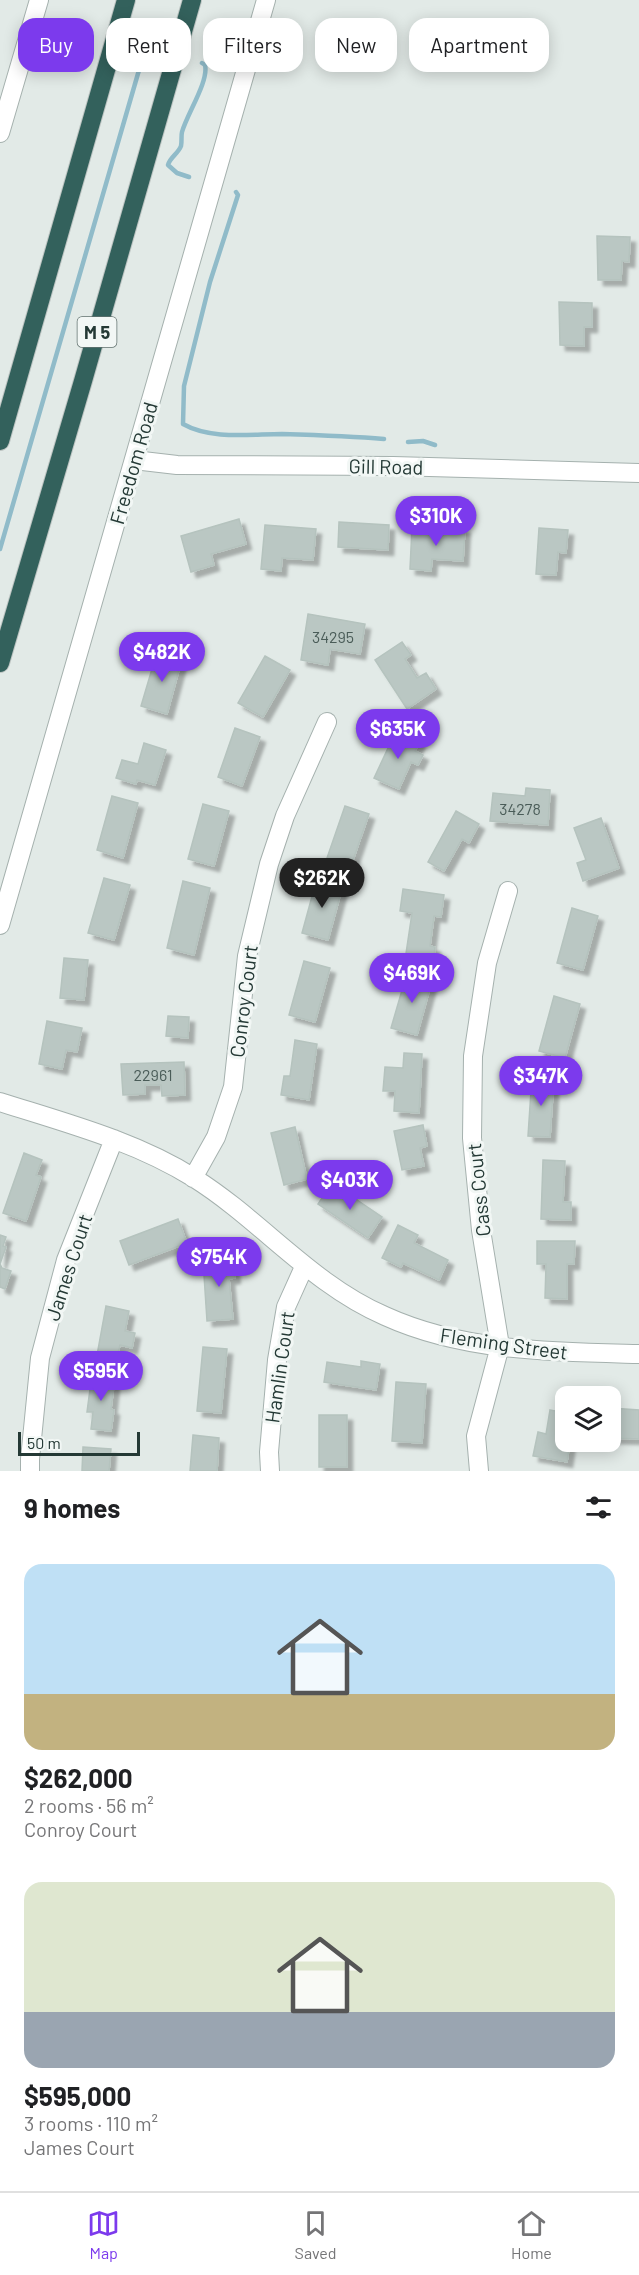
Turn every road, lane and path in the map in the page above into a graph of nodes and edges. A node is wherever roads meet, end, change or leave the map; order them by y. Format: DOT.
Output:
graph roads {
  1 [pos="39,0"];
  2 [pos="126,0"];
  3 [pos="192,0"];
  4 [pos="266,0"];
  5 [pos="0,133"];
  6 [pos="0,441"];
  7 [pos="134,460"];
  8 [pos="639,473"];
  9 [pos="0,663"];
  10 [pos="327,722"];
  11 [pos="508,891"];
  12 [pos="0,925"];
  13 [pos="0,1102"];
  14 [pos="114,1139"];
  15 [pos="193,1178"];
  16 [pos="304,1267"];
  17 [pos="500,1346"];
  18 [pos="639,1354"];
  19 [pos="30,1471"];
  20 [pos="270,1471"];
  21 [pos="478,1471"];
  1 -- 5 [label="street"];
  2 -- 6 [label="highway"];
  3 -- 9 [label="highway, M 5"];
  4 -- 7 [label="street, Freedom Road"];
  7 -- 8 [label="street, Gill Road"];
  7 -- 12 [label="street, Freedom Road"];
  10 -- 15 [label="street, Conroy Court"];
  11 -- 17 [label="street, Cass Court"];
  13 -- 14 [label="street, Fleming Street"];
  14 -- 15 [label="street, Fleming Street"];
  14 -- 19 [label="street, James Court"];
  15 -- 16 [label="street, Fleming Street"];
  16 -- 17 [label="street, Fleming Street"];
  16 -- 20 [label="street, Hamlin Court"];
  17 -- 18 [label="street, Fleming Street"];
  17 -- 21 [label="street"];
}
